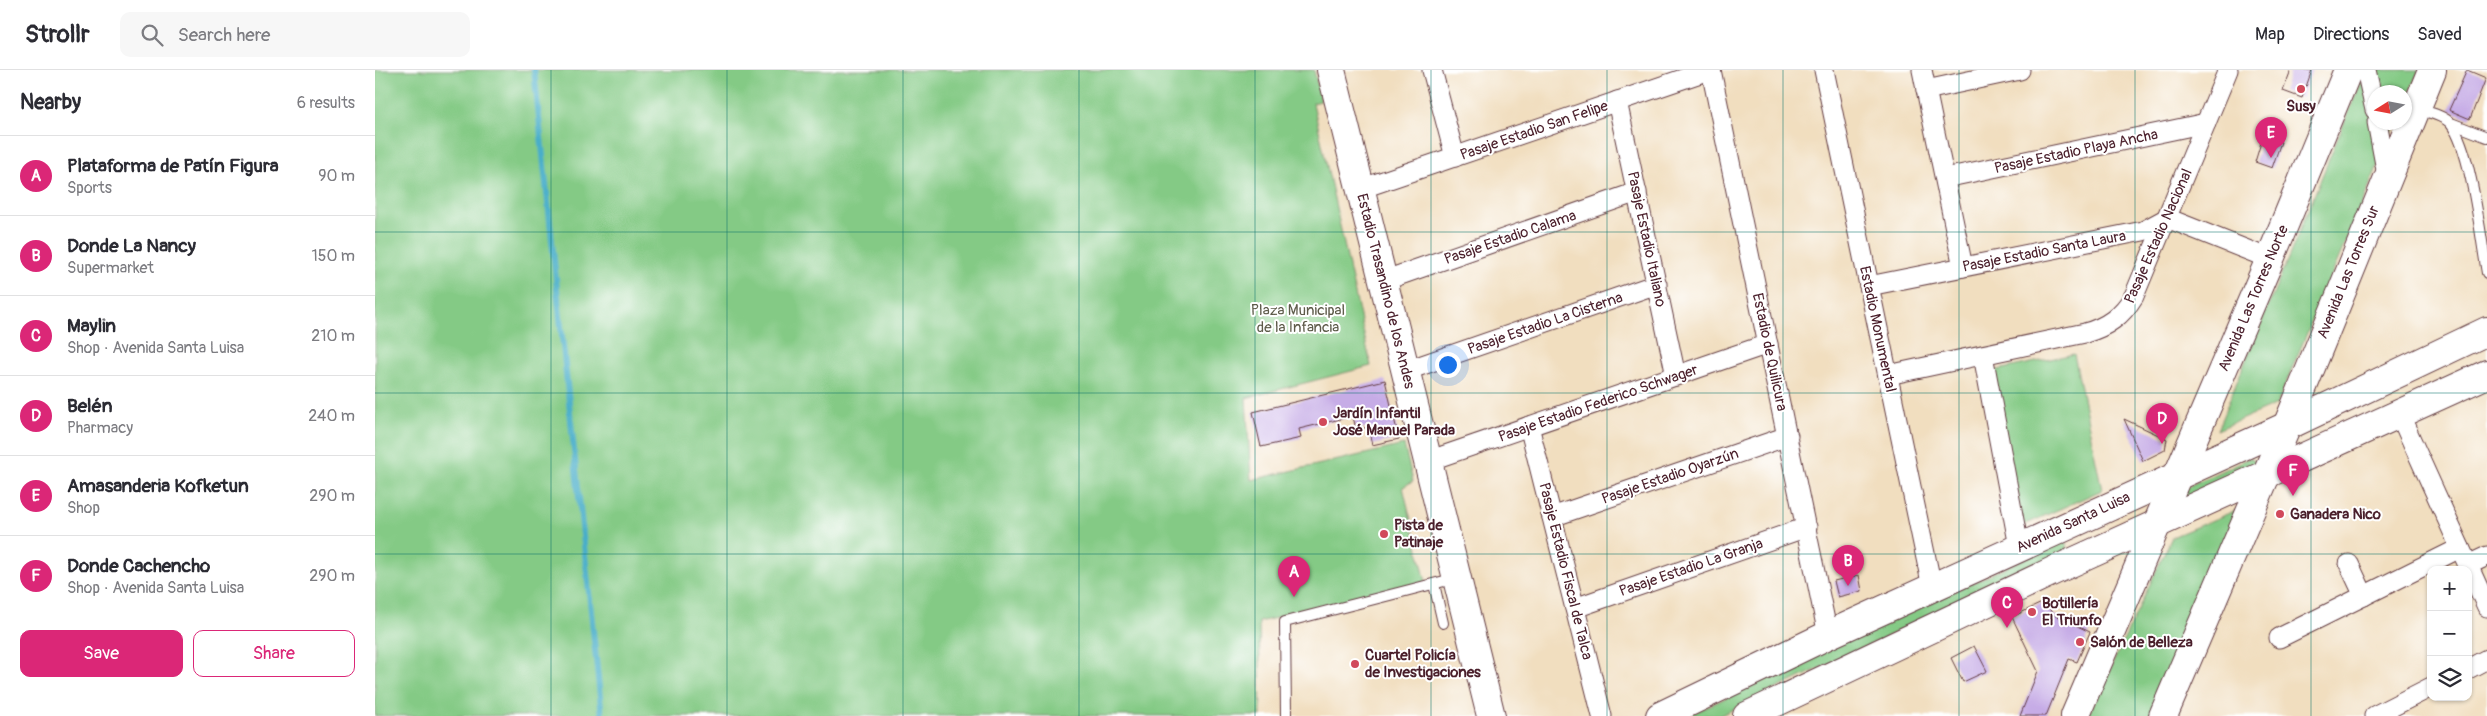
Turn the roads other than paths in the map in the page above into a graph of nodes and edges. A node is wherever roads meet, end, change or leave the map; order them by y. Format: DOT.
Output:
graph roads {
  1 [pos="1331,70"];
  2 [pos="1432,70"];
  3 [pos="1710,70"];
  4 [pos="1824,70"];
  5 [pos="1922,70"];
  6 [pos="2020,70"];
  7 [pos="2229,70"];
  8 [pos="2348,70"];
  9 [pos="2367,70"];
  10 [pos="2432,70"];
  11 [pos="2370,85"];
  12 [pos="1926,90"];
  13 [pos="1617,101"];
  14 [pos="2416,108"];
  15 [pos="2206,123"];
  16 [pos="2451,123"];
  17 [pos="2379,130"];
  18 [pos="2487,137"];
  19 [pos="1455,157"];
  20 [pos="2387,175"];
  21 [pos="1945,178"];
  22 [pos="1360,189"];
  23 [pos="1637,192"];
  24 [pos="2167,218"];
  25 [pos="2270,259"];
  26 [pos="1963,267"];
  27 [pos="2487,273"];
  28 [pos="1383,281"];
  29 [pos="1657,284"];
  30 [pos="1869,286"];
  31 [pos="2487,331"];
  32 [pos="1768,344"];
  33 [pos="1983,355"];
  34 [pos="1405,370"];
  35 [pos="2487,374"];
  36 [pos="1887,375"];
  37 [pos="1676,376"];
  38 [pos="2399,413"];
  39 [pos="1529,426"];
  40 [pos="2287,426"];
  41 [pos="1787,436"];
  42 [pos="1428,461"];
  43 [pos="2178,474"];
  44 [pos="2265,475"];
  45 [pos="1552,517"];
  46 [pos="2155,525"];
  47 [pos="1807,527"];
  48 [pos="2019,547"];
  49 [pos="2464,556"];
  50 [pos="2487,556"];
  51 [pos="2349,564"];
  52 [pos="1445,581"];
  53 [pos="1932,587"];
  54 [pos="2364,596"];
  55 [pos="2487,607"];
  56 [pos="1575,608"];
  57 [pos="1443,624"];
  58 [pos="1828,635"];
  59 [pos="2279,638"];
  60 [pos="2487,660"];
  61 [pos="2472,667"];
  62 [pos="2427,690"];
  63 [pos="1287,716"];
  64 [pos="1491,716"];
  65 [pos="1602,716"];
  66 [pos="1660,716"];
  67 [pos="1747,716"];
  68 [pos="2075,716"];
  69 [pos="2163,716"];
  70 [pos="2374,716"];
  1 -- 22 [label="street, Estadio Trasandino de los Andes"];
  2 -- 19 [label="street"];
  3 -- 13 [label="street, Pasaje Estadio San Felipe"];
  3 -- 32 [label="street, Estadio de Quilicura"];
  4 -- 30 [label="street, Estadio Monumental"];
  5 -- 12 [label="street"];
  6 -- 12 [label="street"];
  7 -- 15 [label="street, Pasaje Estadio Nacional"];
  8 -- 25 [label="street, Avenida Las Torres Norte"];
  9 -- 11 [label="street"];
  10 -- 14 [label="street, Avenida Las Torres Sur"];
  12 -- 21 [label="street"];
  13 -- 19 [label="street, Pasaje Estadio San Felipe"];
  13 -- 23 [label="street, Pasaje Estadio Italiano"];
  14 -- 16 [label="lane"];
  14 -- 20 [label="street, Avenida Las Torres Sur"];
  15 -- 21 [label="street, Pasaje Estadio Playa Ancha"];
  15 -- 24 [label="street, Pasaje Estadio Nacional"];
  16 -- 18 [label="lane"];
  16 -- 27 [label="lane"];
  17 -- 20 [label="street"];
  19 -- 22 [label="street, Pasaje Estadio San Felipe"];
  20 -- 40 [label="street, Avenida Las Torres Sur"];
  21 -- 26 [label="street"];
  22 -- 28 [label="street, Estadio Trasandino de los Andes"];
  23 -- 28 [label="street, Pasaje Estadio Calama"];
  23 -- 29 [label="street, Pasaje Estadio Italiano"];
  24 -- 25 [label="street"];
  24 -- 26 [label="street, Pasaje Estadio Santa Laura"];
  24 -- 33 [label="street, Pasaje Estadio Nacional"];
  25 -- 43 [label="street, Avenida Las Torres Norte"];
  26 -- 30 [label="street, Pasaje Estadio Santa Laura"];
  28 -- 34 [label="street, Estadio Trasandino de los Andes"];
  29 -- 34 [label="street, Pasaje Estadio La Cisterna"];
  29 -- 37 [label="street, Pasaje Estadio Italiano"];
  30 -- 36 [label="street, Estadio Monumental"];
  31 -- 40 [label="street, Avenida Santa Luisa"];
  32 -- 37 [label="street, Pasaje Estadio Federico Schwager"];
  32 -- 41 [label="street, Estadio de Quilicura"];
  33 -- 36 [label="street, Pasaje Estadio Nacional"];
  33 -- 48 [label="street"];
  34 -- 42 [label="street, Estadio Trasandino de los Andes"];
  35 -- 38 [label="street"];
  36 -- 53 [label="street, Estadio Monumental"];
  37 -- 39 [label="street, Pasaje Estadio Federico Schwager"];
  38 -- 44 [label="street"];
  38 -- 49 [label="street"];
  39 -- 42 [label="street, Pasaje Estadio Federico Schwager"];
  39 -- 45 [label="street, Pasaje Estadio Fiscal de Talca"];
  40 -- 43 [label="street, Avenida Santa Luisa"];
  40 -- 44 [label="street, Avenida Las Torres Sur"];
  41 -- 45 [label="street, Pasaje Estadio Oyarzún"];
  41 -- 47 [label="street, Estadio de Quilicura"];
  42 -- 52 [label="street, Estadio Trasandino de los Andes"];
  43 -- 46 [label="street, Avenida Las Torres Norte"];
  43 -- 48 [label="street, Avenida Santa Luisa"];
  44 -- 46 [label="street"];
  44 -- 69 [label="street, Avenida Las Torres Sur"];
  45 -- 56 [label="street, Pasaje Estadio Fiscal de Talca"];
  46 -- 67 [label="street"];
  46 -- 68 [label="street, Avenida Las Torres Norte"];
  47 -- 56 [label="street, Pasaje Estadio La Granja"];
  47 -- 58 [label="street, Estadio de Quilicura"];
  48 -- 53 [label="street, Avenida Santa Luisa"];
  49 -- 50 [label="street"];
  49 -- 54 [label="street"];
  49 -- 55 [label="street"];
  51 -- 54 [label="street"];
  52 -- 57 [label="lane"];
  52 -- 63 [label="lane"];
  52 -- 64 [label="street, Estadio Trasandino de los Andes"];
  53 -- 58 [label="street, Avenida Santa Luisa"];
  54 -- 59 [label="street"];
  56 -- 65 [label="street, Pasaje Estadio Fiscal de Talca"];
  58 -- 66 [label="street, Avenida Santa Luisa"];
  60 -- 61 [label="street"];
  62 -- 70 [label="street"];
}
